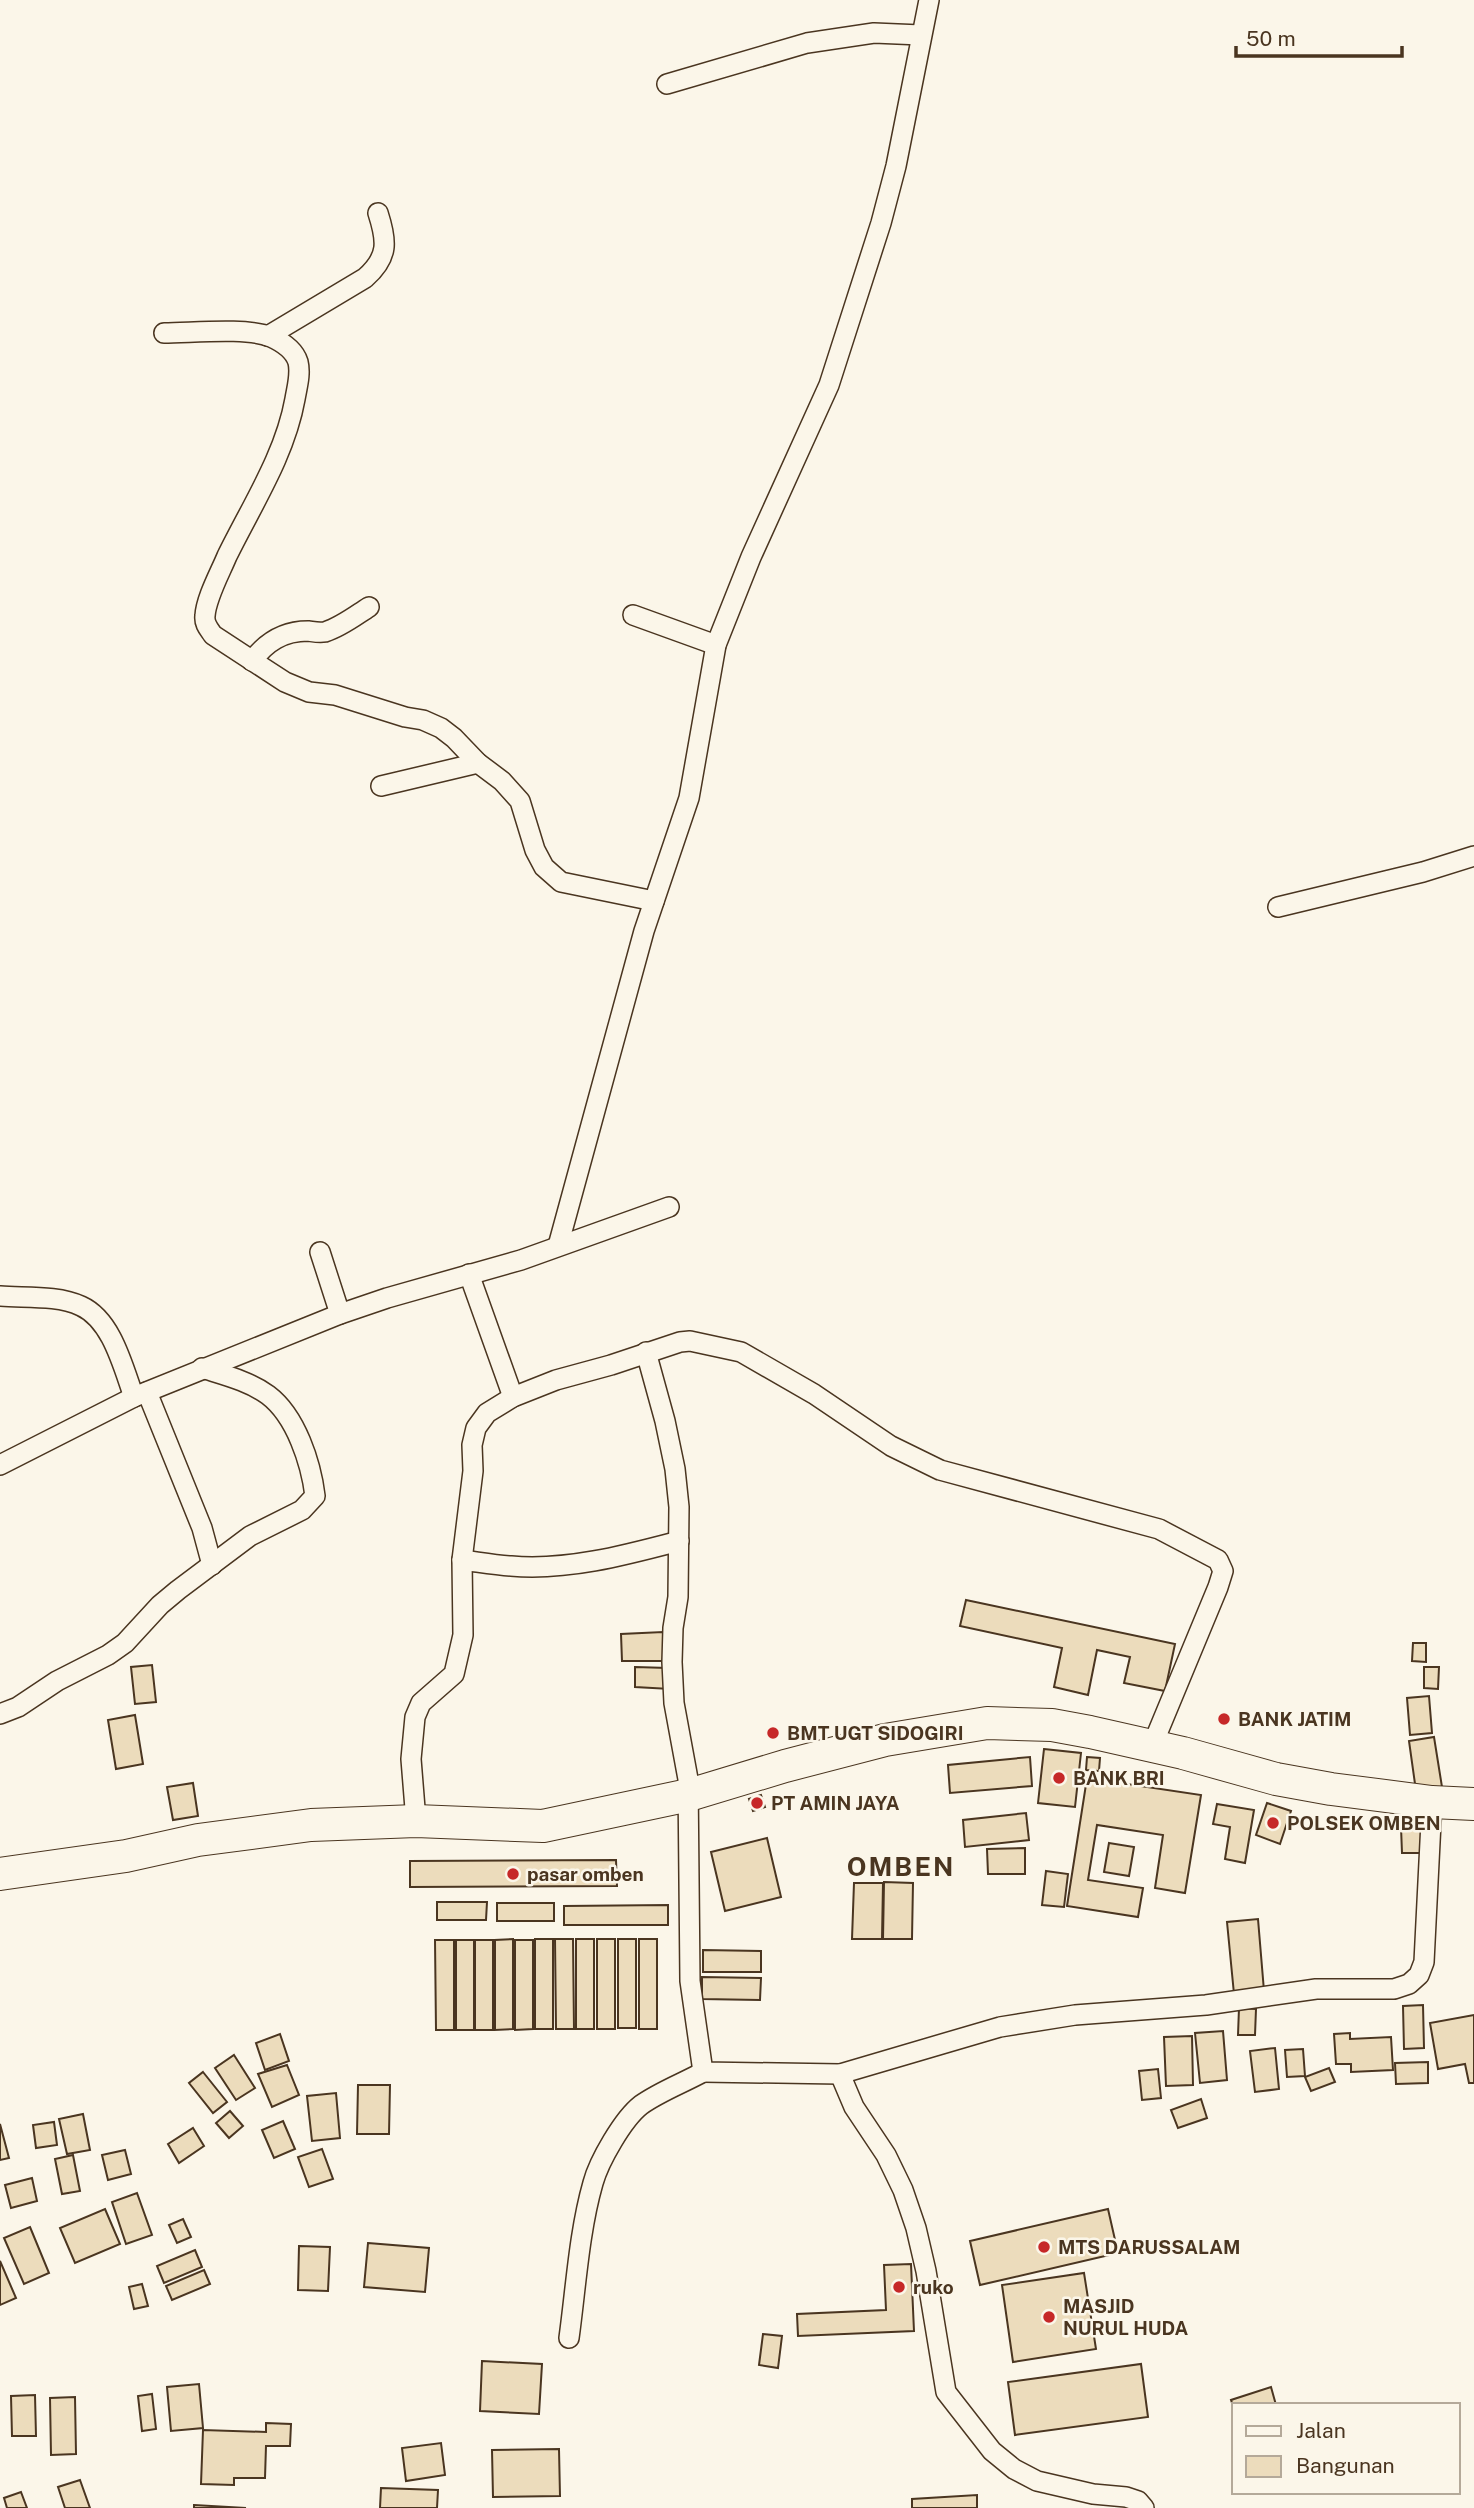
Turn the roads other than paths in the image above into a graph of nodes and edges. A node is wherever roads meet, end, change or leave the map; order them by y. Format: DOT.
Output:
graph roads {
  1 [pos="929,0"];
  2 [pos="921,36"];
  3 [pos="667,83"];
  4 [pos="378,213"];
  5 [pos="164,333"];
  6 [pos="268,336"];
  7 [pos="369,607"];
  8 [pos="633,615"];
  9 [pos="716,645"];
  10 [pos="251,661"];
  11 [pos="478,763"];
  12 [pos="381,786"];
  13 [pos="1474,856"];
  14 [pos="654,901"];
  15 [pos="1278,907"];
  16 [pos="668,1207"];
  17 [pos="558,1246"];
  18 [pos="320,1252"];
  19 [pos="469,1274"];
  20 [pos="0,1296"];
  21 [pos="340,1314"];
  22 [pos="646,1352"];
  23 [pos="202,1368"];
  24 [pos="141,1395"];
  25 [pos="513,1396"];
  26 [pos="0,1465"];
  27 [pos="679,1541"];
  28 [pos="462,1560"];
  29 [pos="212,1565"];
  30 [pos="0,1714"];
  31 [pos="1152,1746"];
  32 [pos="688,1795"];
  33 [pos="1432,1802"];
  34 [pos="1474,1804"];
  35 [pos="416,1821"];
  36 [pos="0,1874"];
  37 [pos="703,2072"];
  38 [pos="840,2074"];
  39 [pos="569,2338"];
  40 [pos="1144,2508"];
  1 -- 2 [label="street"];
  2 -- 3 [label="street"];
  2 -- 9 [label="street"];
  4 -- 6 [label="street"];
  5 -- 6 [label="street"];
  6 -- 10 [label="street"];
  7 -- 10 [label="street"];
  8 -- 9 [label="street"];
  9 -- 14 [label="street"];
  10 -- 11 [label="street"];
  11 -- 12 [label="street"];
  11 -- 14 [label="street"];
  13 -- 15 [label="street"];
  14 -- 17 [label="street"];
  16 -- 17 [label="street"];
  17 -- 19 [label="street"];
  18 -- 21 [label="street"];
  19 -- 21 [label="street"];
  19 -- 25 [label="street"];
  20 -- 24 [label="street"];
  21 -- 23 [label="street"];
  22 -- 25 [label="street"];
  22 -- 27 [label="street"];
  22 -- 31 [label="street"];
  23 -- 24 [label="street"];
  23 -- 29 [label="street"];
  24 -- 26 [label="street"];
  24 -- 29 [label="street"];
  25 -- 28 [label="street"];
  27 -- 28 [label="street"];
  27 -- 32 [label="street"];
  28 -- 35 [label="street"];
  29 -- 30 [label="street"];
  31 -- 32 [label="main road"];
  31 -- 33 [label="main road"];
  32 -- 35 [label="main road"];
  32 -- 37 [label="street"];
  33 -- 34 [label="main road"];
  33 -- 38 [label="street"];
  35 -- 36 [label="main road"];
  37 -- 38 [label="street"];
  37 -- 39 [label="street"];
  38 -- 40 [label="street"];
}
